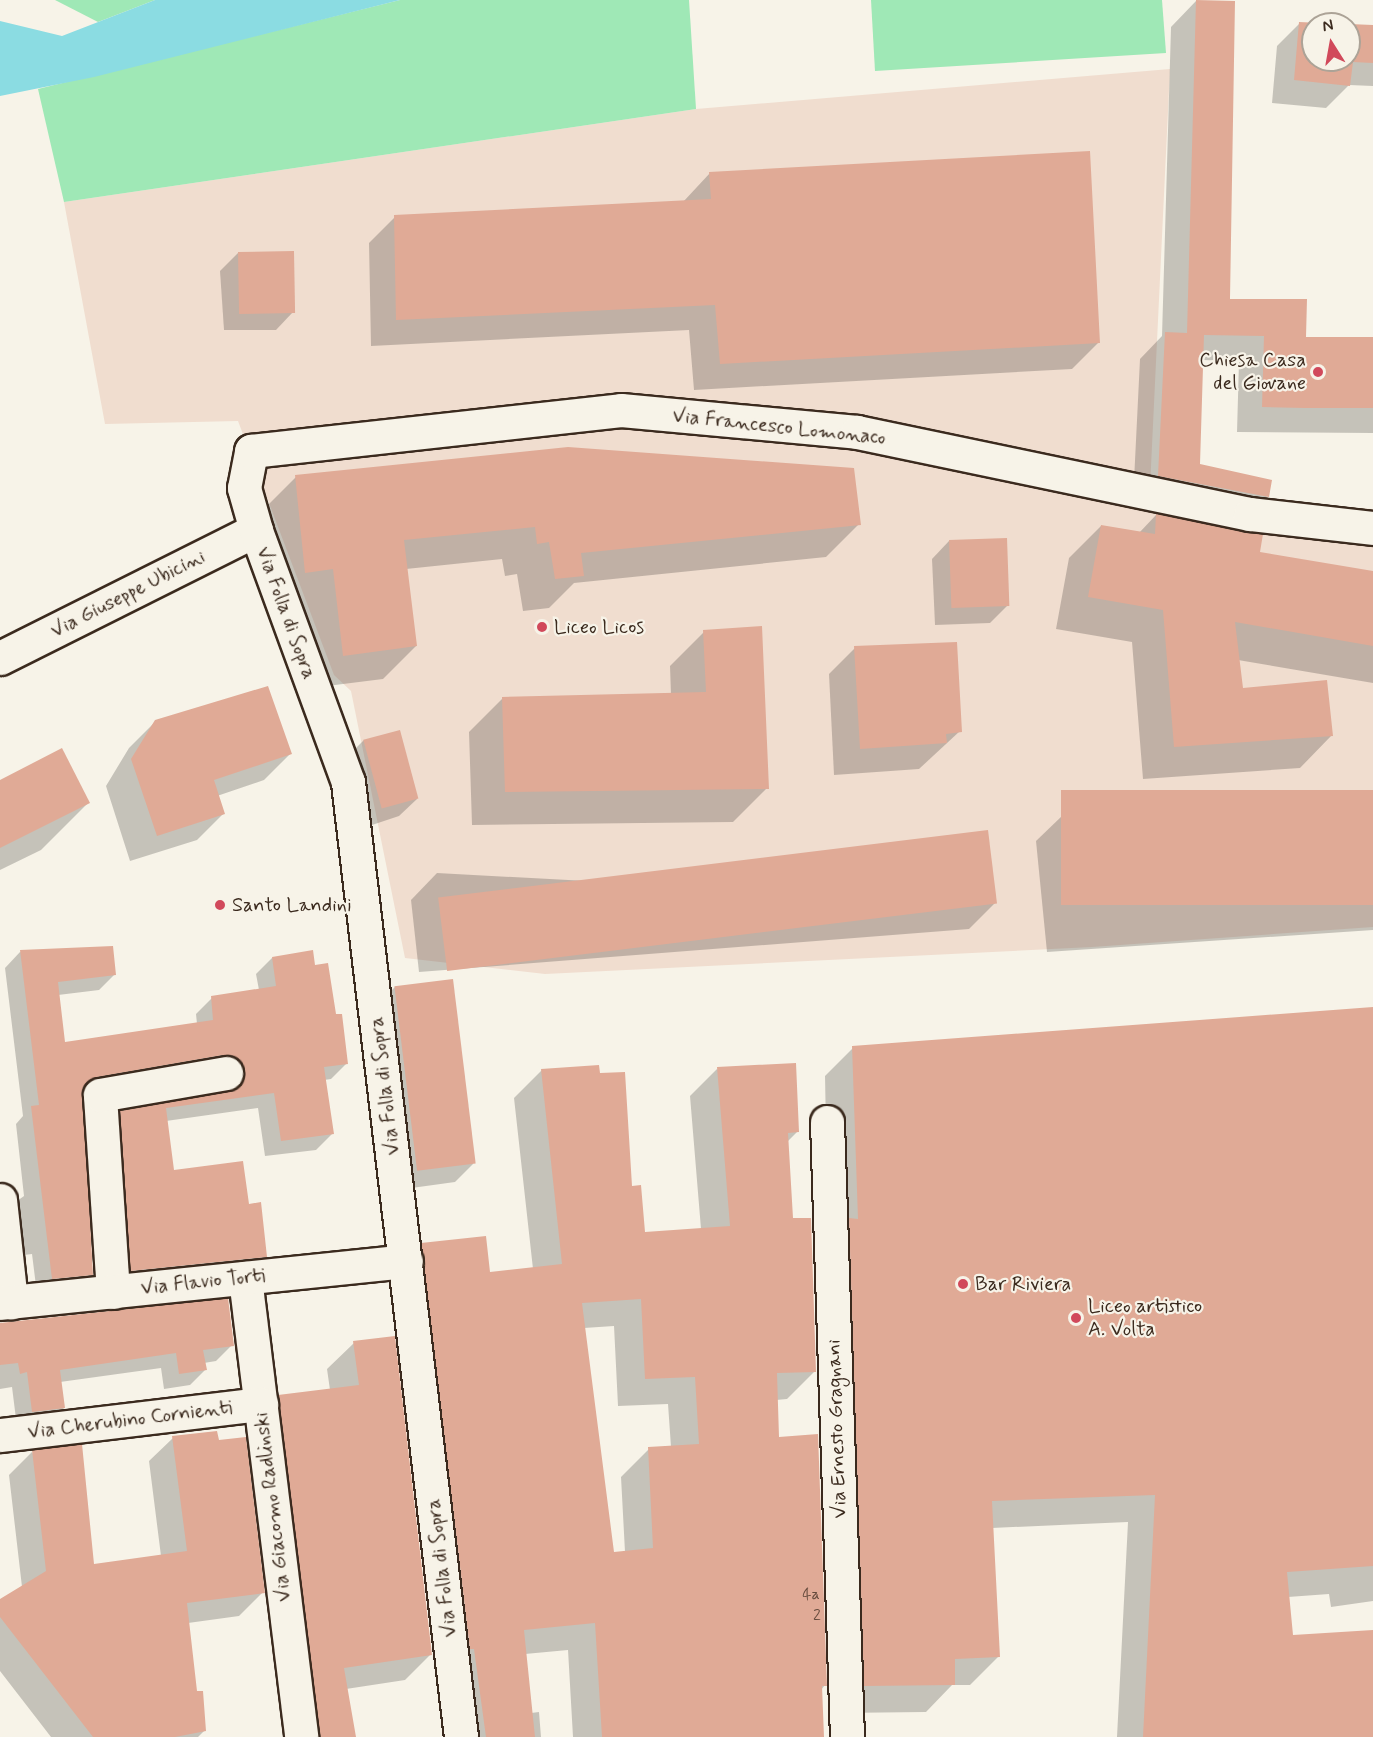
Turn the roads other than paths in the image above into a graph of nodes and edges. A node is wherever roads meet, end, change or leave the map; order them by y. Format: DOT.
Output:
graph roads {
  1 [pos="251,451"];
  2 [pos="1373,528"];
  3 [pos="256,530"];
  4 [pos="0,658"];
  5 [pos="226,1073"];
  6 [pos="827,1122"];
  7 [pos="0,1200"];
  8 [pos="406,1261"];
  9 [pos="245,1278"];
  10 [pos="113,1292"];
  11 [pos="5,1303"];
  12 [pos="261,1404"];
  13 [pos="0,1435"];
  14 [pos="301,1737"];
  15 [pos="461,1737"];
  16 [pos="847,1737"];
  1 -- 2 [label="street, Via Francesco Lomonaco"];
  1 -- 3 [label="street, Via Folla di Sopra"];
  3 -- 4 [label="street, Via Giuseppe Ubicini"];
  3 -- 8 [label="street, Via Folla di Sopra"];
  5 -- 10 [label="street"];
  6 -- 16 [label="street, Via Ernesto Gragnani"];
  7 -- 11 [label="street"];
  8 -- 9 [label="street, Via Flavio Torti"];
  8 -- 15 [label="street, Via Folla di Sopra"];
  9 -- 10 [label="street, Via Flavio Torti"];
  9 -- 12 [label="street, Via Giacomo Radlinski"];
  10 -- 11 [label="street, Via Flavio Torti"];
  12 -- 13 [label="street, Via Cherubino Cornienti"];
  12 -- 14 [label="street, Via Giacomo Radlinski"];
}
